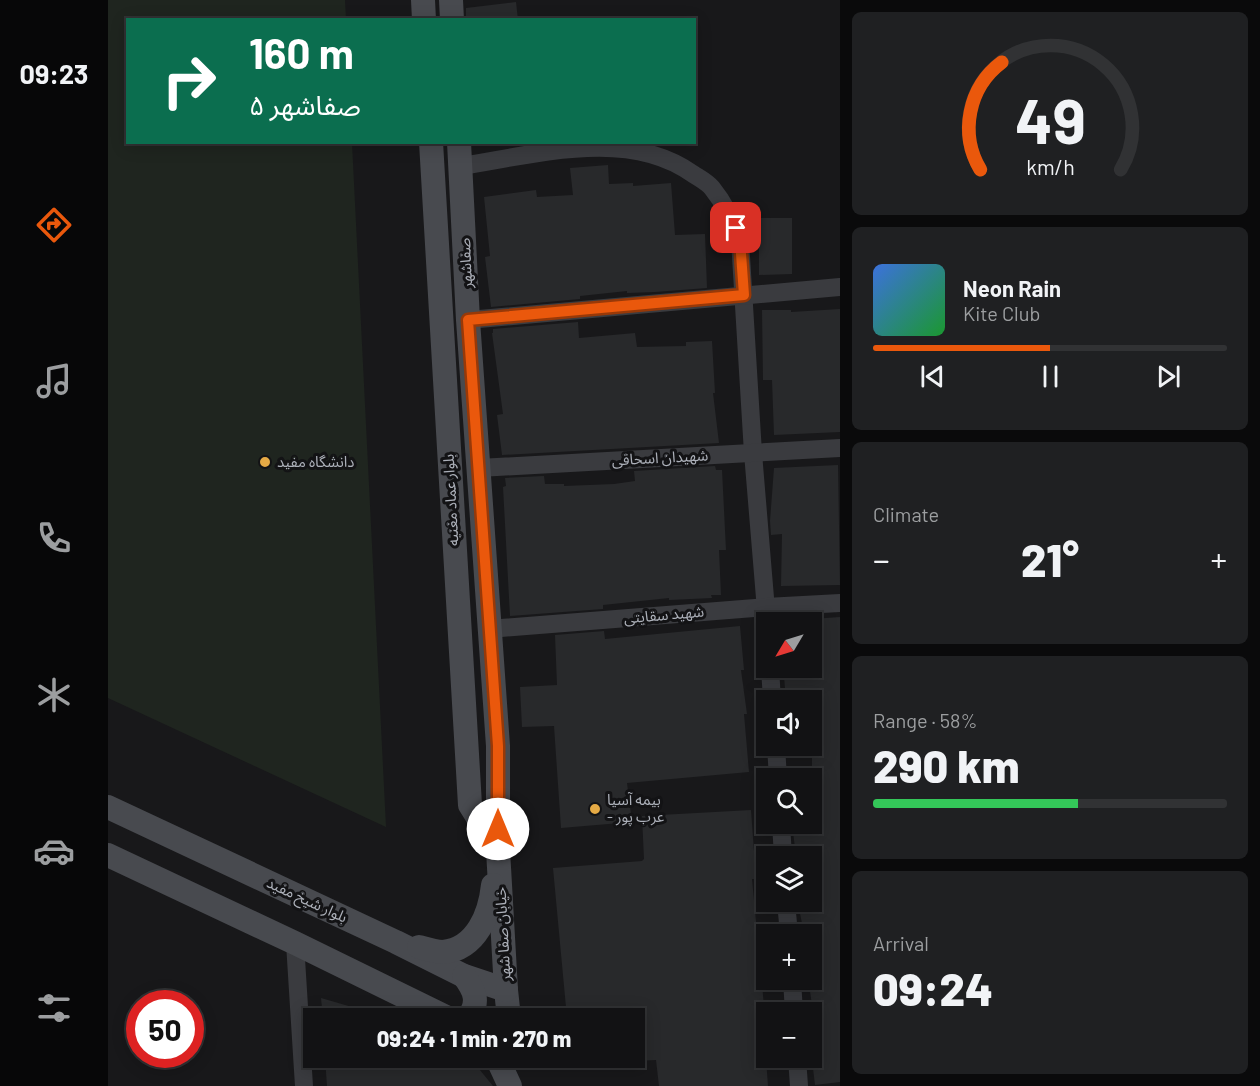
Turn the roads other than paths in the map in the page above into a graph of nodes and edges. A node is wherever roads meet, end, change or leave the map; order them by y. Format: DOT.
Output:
graph roads {
  1 [pos="423,0"];
  2 [pos="452,0"];
  3 [pos="424,18"];
  4 [pos="452,18"];
  5 [pos="431,144"];
  6 [pos="460,154"];
  7 [pos="840,287"];
  8 [pos="744,295"];
  9 [pos="468,320"];
  10 [pos="840,448"];
  11 [pos="753,453"];
  12 [pos="479,468"];
  13 [pos="840,603"];
  14 [pos="767,612"];
  15 [pos="785,612"];
  16 [pos="756,616"];
  17 [pos="489,629"];
  18 [pos="108,807"];
  19 [pos="498,850"];
  20 [pos="108,855"];
  21 [pos="396,942"];
  22 [pos="295,943"];
  23 [pos="464,976"];
  24 [pos="506,990"];
  25 [pos="428,1008"];
  26 [pos="474,1008"];
  27 [pos="508,1008"];
  28 [pos="502,1068"];
  29 [pos="514,1068"];
  30 [pos="798,1068"];
  31 [pos="304,1086"];
  32 [pos="510,1086"];
  33 [pos="516,1086"];
  34 [pos="799,1086"];
  1 -- 3 [label="main road"];
  2 -- 4 [label="main road"];
  5 -- 19 [label="main road, بلوار عماد مغنیه"];
  6 -- 8 [label="street"];
  6 -- 9 [label="main road, صفاشهر"];
  7 -- 8 [label="street"];
  8 -- 9 [label="street"];
  8 -- 11 [label="street"];
  9 -- 12 [label="main road, صفاشهر"];
  10 -- 11 [label="street, شهیدان اسحاقی"];
  11 -- 12 [label="street, شهیدان اسحاقی"];
  11 -- 14 [label="street"];
  12 -- 17 [label="main road, صفاشهر"];
  13 -- 15 [label="street, شهید سقایتی"];
  16 -- 17 [label="street, شهید سقایتی"];
  17 -- 19 [label="main road, صفاشهر"];
  18 -- 21 [label="main road, بلوار شیخ مفید"];
  19 -- 21 [label="main road"];
  19 -- 24 [label="main road, خیابان صفا شهر"];
  20 -- 22 [label="main road"];
  21 -- 23 [label="main road, بلوار شیخ مفید"];
  22 -- 25 [label="main road"];
  22 -- 31 [label="street"];
  23 -- 24 [label="main road, بلوار شیخ مفید"];
  23 -- 26 [label="main road"];
  24 -- 27 [label="main road, خیابان صفا شهر"];
  28 -- 32 [label="main road"];
  29 -- 33 [label="main road"];
  30 -- 34 [label="street"];
}
